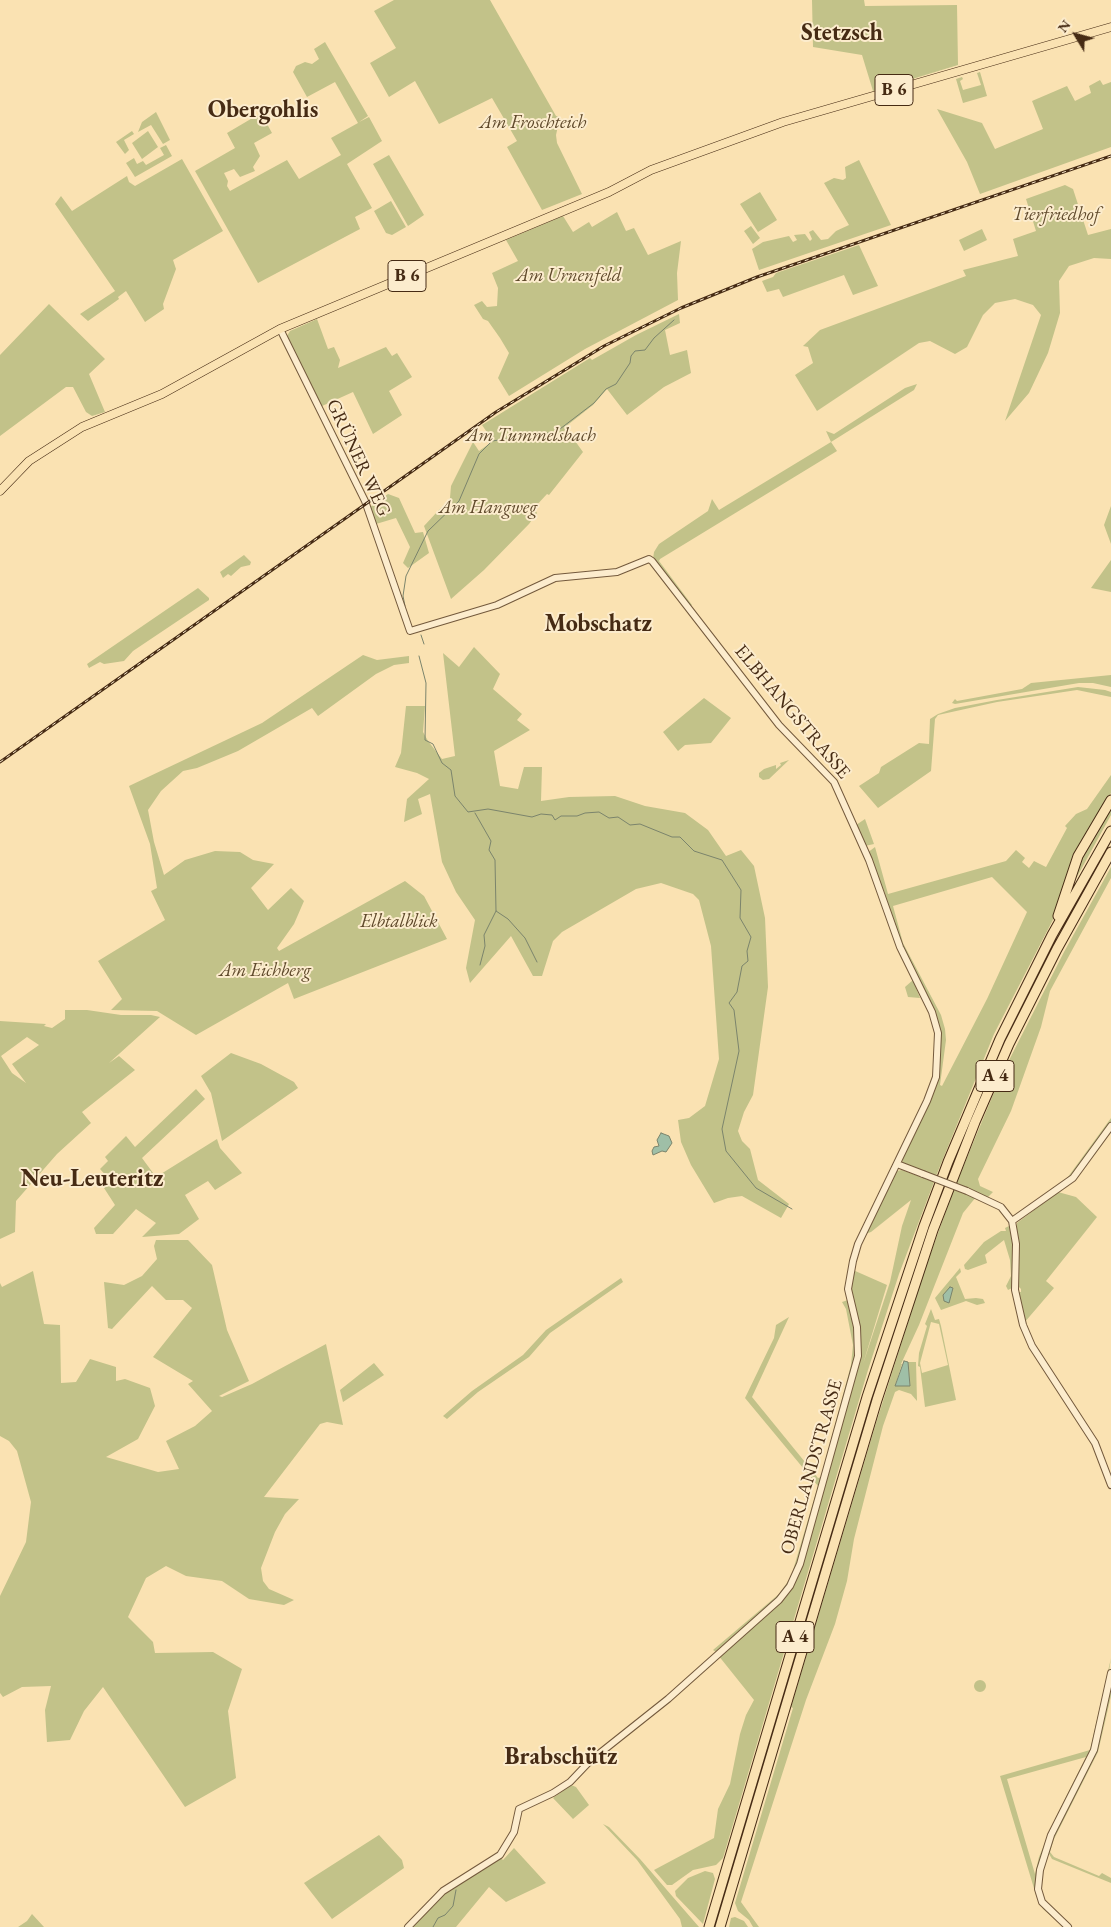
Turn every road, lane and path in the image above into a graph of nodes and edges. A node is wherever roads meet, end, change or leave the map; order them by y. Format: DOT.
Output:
graph roads {
  1 [pos="1111,27"];
  2 [pos="280,328"];
  3 [pos="0,490"];
  4 [pos="410,631"];
  5 [pos="1111,800"];
  6 [pos="1111,831"];
  7 [pos="1111,852"];
  8 [pos="1052,935"];
  9 [pos="934,1082"];
  10 [pos="1111,1126"];
  11 [pos="897,1164"];
  12 [pos="1012,1221"];
  13 [pos="1111,1485"];
  14 [pos="1111,1673"];
  15 [pos="408,1927"];
  16 [pos="709,1927"];
  17 [pos="720,1927"];
  18 [pos="1068,1927"];
  1 -- 2 [label="main road, B 6"];
  2 -- 3 [label="main road, B 6"];
  2 -- 4 [label="street, GRÜNER WEG"];
  4 -- 9 [label="street, ELBHANGSTRASSE"];
  5 -- 8 [label="highway"];
  6 -- 8 [label="highway, A 4"];
  7 -- 17 [label="highway, A 4"];
  8 -- 16 [label="highway, A 4"];
  9 -- 11 [label="street, OBERLANDSTRASSE"];
  10 -- 12 [label="street"];
  11 -- 12 [label="street, bridge"];
  11 -- 15 [label="street, OBERLANDSTRASSE"];
  12 -- 13 [label="street"];
  14 -- 18 [label="street"];
}
